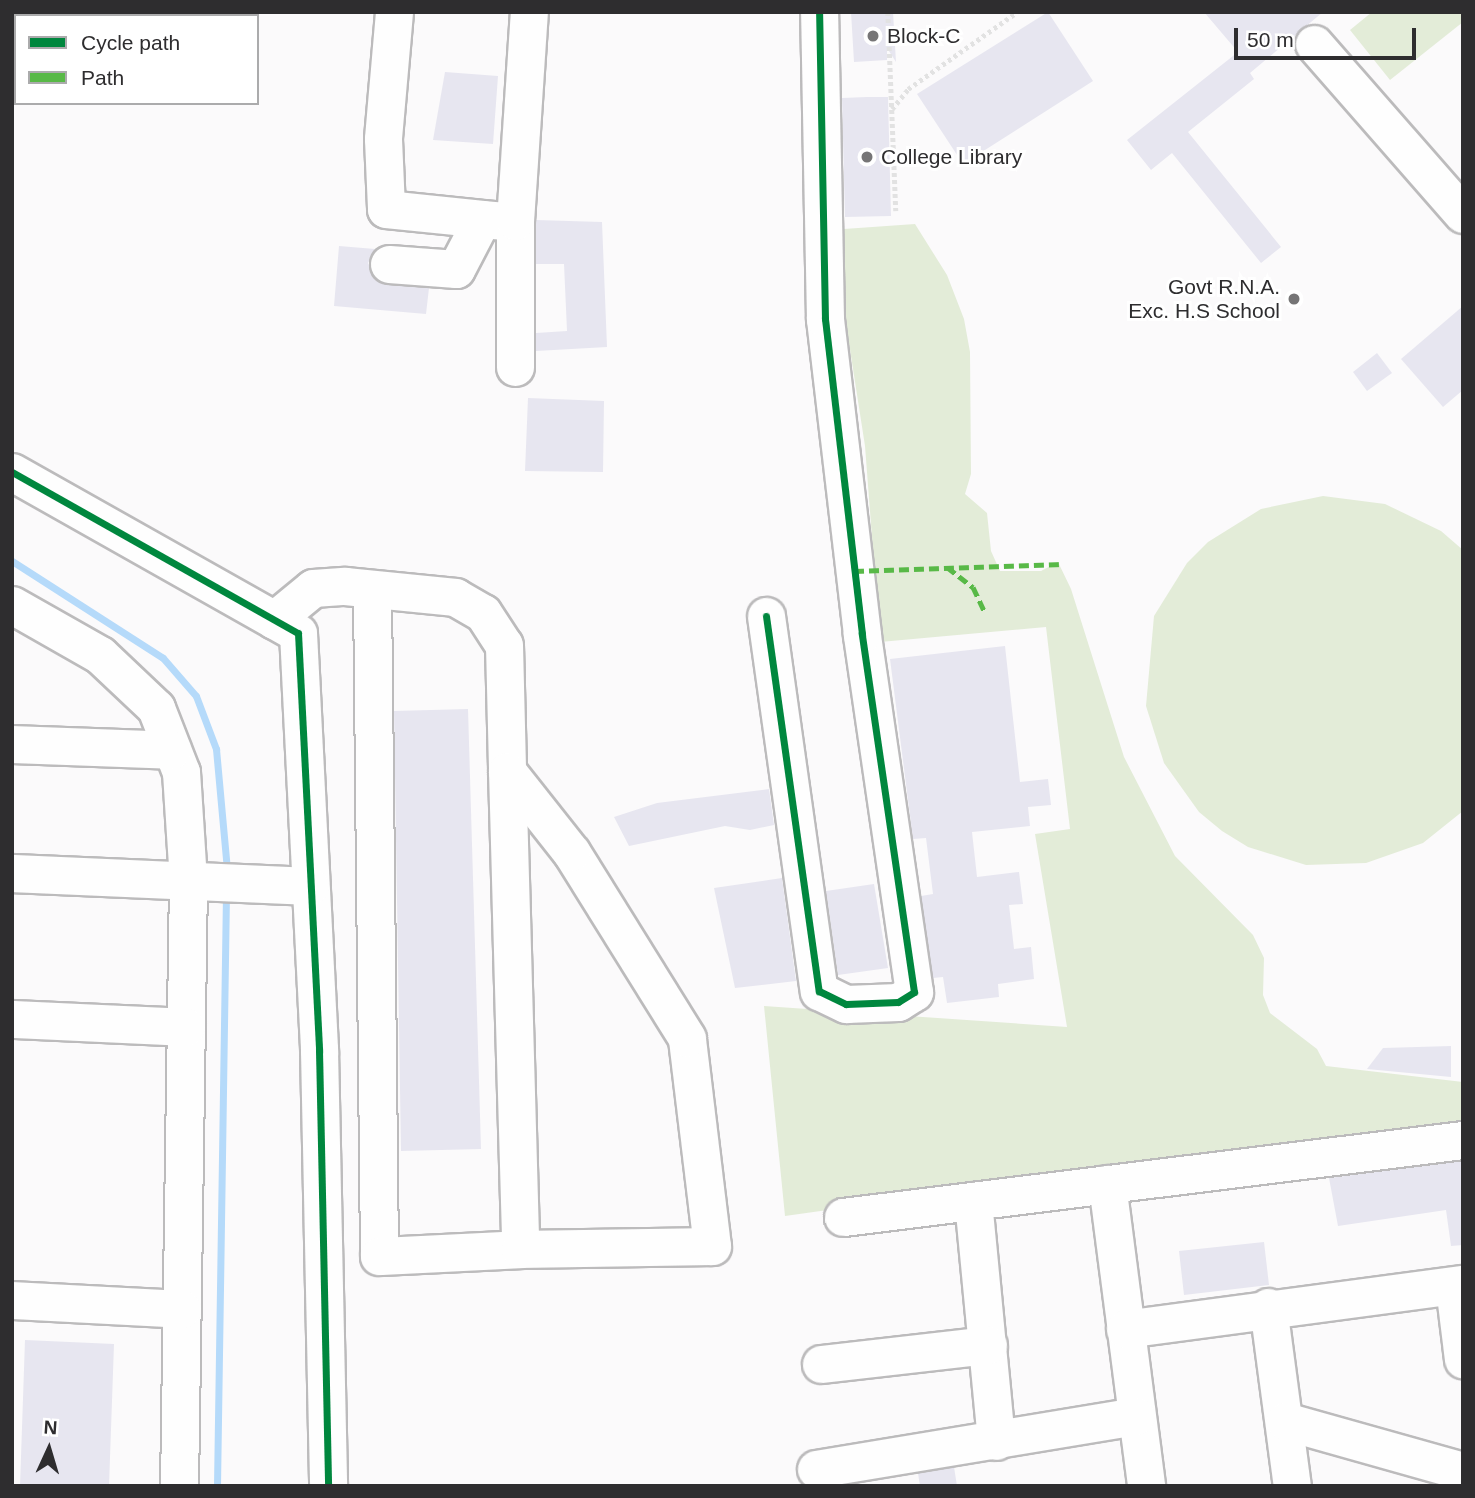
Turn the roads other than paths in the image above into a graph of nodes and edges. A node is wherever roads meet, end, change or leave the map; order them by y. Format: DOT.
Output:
graph roads {
  1 [pos="394,12"];
  2 [pos="529,12"];
  3 [pos="818,12"];
  4 [pos="1314,44"];
  5 [pos="1463,214"];
  6 [pos="498,220"];
  7 [pos="389,264"];
  8 [pos="515,367"];
  9 [pos="12,472"];
  10 [pos="372,589"];
  11 [pos="20,615"];
  12 [pos="766,616"];
  13 [pos="274,620"];
  14 [pos="12,744"];
  15 [pos="172,750"];
  16 [pos="507,771"];
  17 [pos="12,873"];
  18 [pos="214,882"];
  19 [pos="310,886"];
  20 [pos="12,1019"];
  21 [pos="186,1027"];
  22 [pos="1463,1140"];
  23 [pos="1107,1184"];
  24 [pos="973,1201"];
  25 [pos="843,1217"];
  26 [pos="520,1249"];
  27 [pos="1458,1285"];
  28 [pos="12,1300"];
  29 [pos="1268,1307"];
  30 [pos="182,1309"];
  31 [pos="1125,1329"];
  32 [pos="988,1345"];
  33 [pos="1463,1360"];
  34 [pos="821,1364"];
  35 [pos="1136,1416"];
  36 [pos="1285,1421"];
  37 [pos="996,1441"];
  38 [pos="816,1469"];
  39 [pos="1463,1471"];
  40 [pos="179,1486"];
  41 [pos="328,1486"];
  42 [pos="1146,1486"];
  43 [pos="1292,1486"];
  1 -- 6 [label="street"];
  2 -- 6 [label="street"];
  3 -- 12 [label="street"];
  4 -- 5 [label="street"];
  6 -- 7 [label="street"];
  6 -- 8 [label="street"];
  9 -- 13 [label="street"];
  10 -- 13 [label="street"];
  10 -- 16 [label="street"];
  10 -- 26 [label="street"];
  11 -- 15 [label="street"];
  13 -- 19 [label="street"];
  14 -- 15 [label="street"];
  15 -- 18 [label="street"];
  16 -- 26 [label="street"];
  16 -- 26 [label="street"];
  17 -- 18 [label="street"];
  18 -- 19 [label="street"];
  18 -- 21 [label="street"];
  19 -- 41 [label="street"];
  20 -- 21 [label="street"];
  21 -- 30 [label="street"];
  22 -- 23 [label="street"];
  23 -- 24 [label="street"];
  23 -- 31 [label="street"];
  24 -- 25 [label="street"];
  24 -- 32 [label="street"];
  27 -- 29 [label="street"];
  27 -- 33 [label="street"];
  28 -- 30 [label="street"];
  29 -- 31 [label="street"];
  29 -- 36 [label="street"];
  30 -- 40 [label="street"];
  31 -- 35 [label="street"];
  32 -- 34 [label="street"];
  32 -- 37 [label="street"];
  35 -- 37 [label="street"];
  35 -- 42 [label="street"];
  36 -- 39 [label="street"];
  36 -- 43 [label="street"];
  37 -- 38 [label="street"];
}
